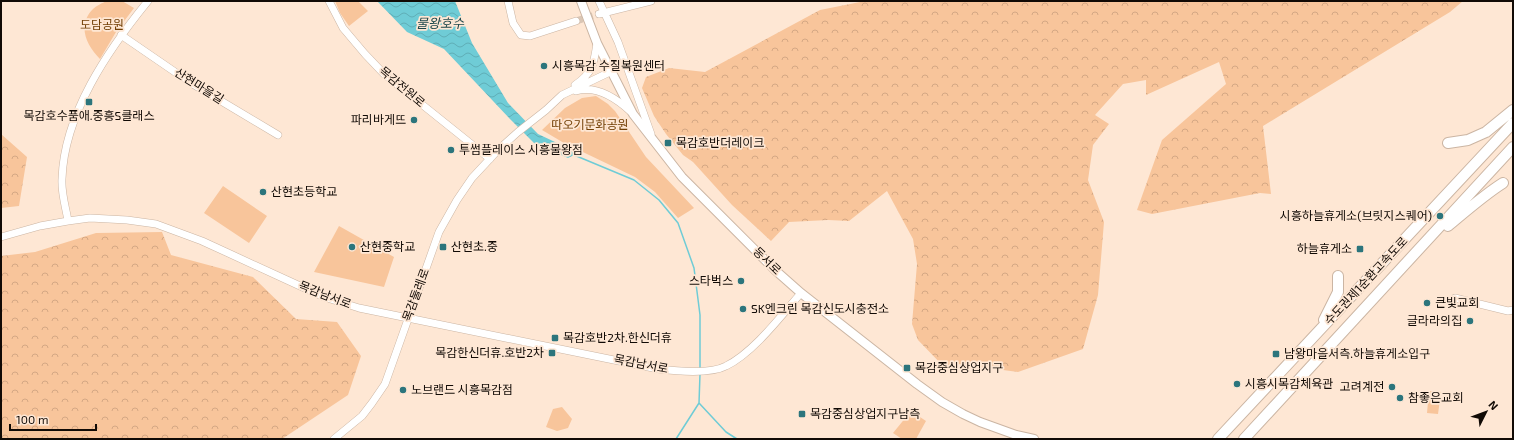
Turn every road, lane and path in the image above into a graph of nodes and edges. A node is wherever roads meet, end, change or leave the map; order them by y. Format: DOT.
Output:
graph roads {
  1 [pos="148,1"];
  2 [pos="329,1"];
  3 [pos="508,1"];
  4 [pos="581,1"];
  5 [pos="599,1"];
  6 [pos="650,1"];
  7 [pos="602,13"];
  8 [pos="576,21"];
  9 [pos="121,35"];
  10 [pos="597,42"];
  11 [pos="612,71"];
  12 [pos="562,95"];
  13 [pos="1513,110"];
  14 [pos="633,114"];
  15 [pos="1513,124"];
  16 [pos="278,135"];
  17 [pos="653,140"];
  18 [pos="1448,143"];
  19 [pos="1513,147"];
  20 [pos="490,159"];
  21 [pos="1504,183"];
  22 [pos="68,221"];
  23 [pos="1,237"];
  24 [pos="1426,243"];
  25 [pos="1338,276"];
  26 [pos="800,293"];
  27 [pos="1455,298"];
  28 [pos="1513,310"];
  29 [pos="408,318"];
  30 [pos="1305,345"];
  31 [pos="334,439"];
  32 [pos="1034,439"];
  33 [pos="1218,439"];
  34 [pos="1244,439"];
  1 -- 9 [label="street"];
  2 -- 20 [label="street, 목감전원로"];
  3 -- 8 [label="street"];
  4 -- 10 [label="main road, 동서로"];
  5 -- 7 [label="street"];
  6 -- 7 [label="street"];
  7 -- 17 [label="street"];
  9 -- 16 [label="street, 산현마을길"];
  9 -- 22 [label="street"];
  10 -- 11 [label="main road, 동서로"];
  10 -- 12 [label="street"];
  11 -- 12 [label="street"];
  11 -- 14 [label="main road, 동서로"];
  12 -- 14 [label="street"];
  12 -- 20 [label="street, 목감둘레로"];
  13 -- 18 [label="highway"];
  14 -- 17 [label="main road, 동서로"];
  15 -- 30 [label="highway, 수도권제1순환고속도로"];
  17 -- 26 [label="main road, 동서로"];
  19 -- 24 [label="highway, 수도권제1순환고속도로"];
  20 -- 29 [label="street, 목감둘레로"];
  21 -- 24 [label="highway"];
  22 -- 23 [label="street, 목감남서로"];
  22 -- 29 [label="street, 목감남서로"];
  24 -- 34 [label="highway, 수도권제1순환고속도로"];
  25 -- 30 [label="highway"];
  26 -- 29 [label="street, 목감남서로"];
  26 -- 32 [label="main road, 동서로"];
  27 -- 28 [label="street"];
  29 -- 31 [label="street, 목감둘레로"];
  30 -- 33 [label="highway, 수도권제1순환고속도로"];
}
